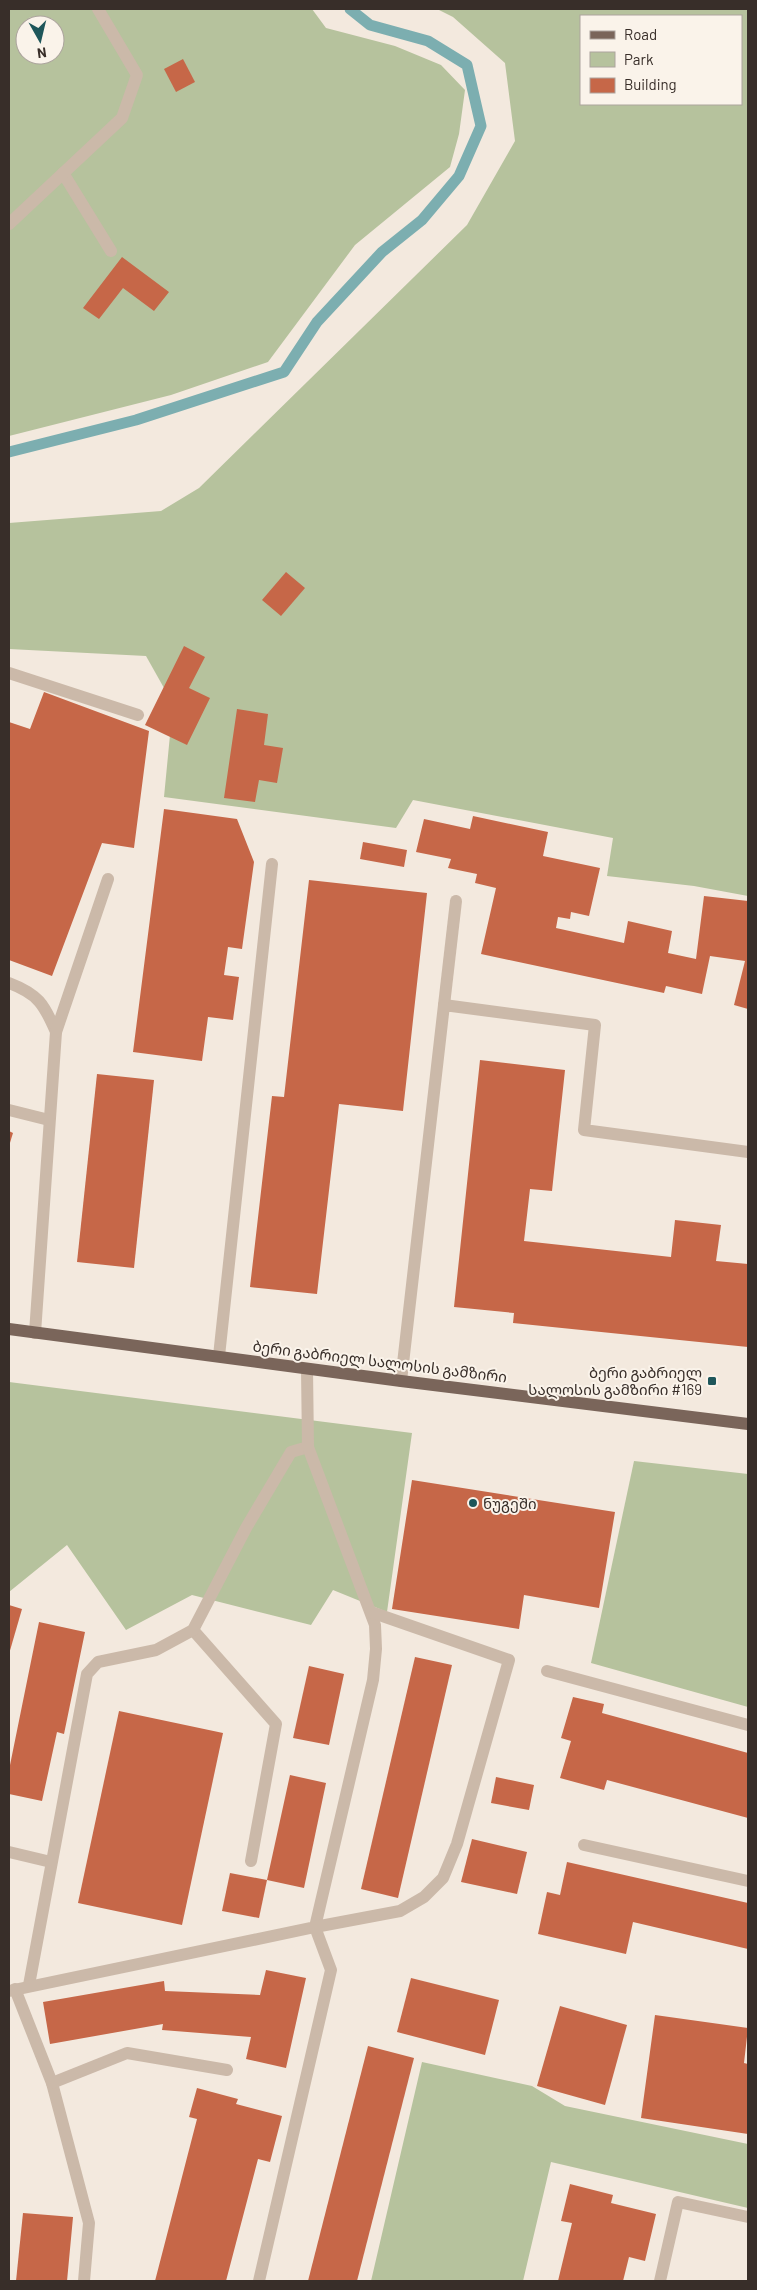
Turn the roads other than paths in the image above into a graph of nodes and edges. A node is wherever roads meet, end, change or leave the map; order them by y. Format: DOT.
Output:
graph roads {
  1 [pos="98,9"];
  2 [pos="63,173"];
  3 [pos="9,224"];
  4 [pos="111,250"];
  5 [pos="9,672"];
  6 [pos="138,715"];
  7 [pos="272,864"];
  8 [pos="108,879"];
  9 [pos="456,901"];
  10 [pos="9,983"];
  11 [pos="444,1005"];
  12 [pos="56,1032"];
  13 [pos="9,1110"];
  14 [pos="49,1120"];
  15 [pos="748,1152"];
  16 [pos="9,1329"];
  17 [pos="35,1332"];
  18 [pos="219,1356"];
  19 [pos="307,1369"];
  20 [pos="401,1381"];
  21 [pos="748,1424"];
  22 [pos="308,1447"];
  23 [pos="371,1612"];
  24 [pos="193,1630"];
  25 [pos="547,1671"];
  26 [pos="748,1725"];
  27 [pos="584,1845"];
  28 [pos="9,1852"];
  29 [pos="251,1861"];
  30 [pos="50,1862"];
  31 [pos="748,1881"];
  32 [pos="315,1927"];
  33 [pos="28,1985"];
  34 [pos="12,1990"];
  35 [pos="226,2070"];
  36 [pos="52,2083"];
  37 [pos="748,2217"];
  38 [pos="84,2281"];
  39 [pos="259,2281"];
  40 [pos="660,2281"];
  1 -- 2 [label="street"];
  2 -- 3 [label="street"];
  2 -- 4 [label="street"];
  5 -- 6 [label="street"];
  7 -- 18 [label="street"];
  8 -- 12 [label="street"];
  9 -- 11 [label="street"];
  10 -- 12 [label="street"];
  11 -- 15 [label="street"];
  11 -- 20 [label="street"];
  12 -- 14 [label="street"];
  13 -- 14 [label="street"];
  14 -- 17 [label="street"];
  16 -- 17 [label="main road, ბერი გაბრიელ სალოსის გამზირი"];
  17 -- 18 [label="main road, ბერი გაბრიელ სალოსის გამზირი"];
  18 -- 19 [label="main road, ბერი გაბრიელ სალოსის გამზირი"];
  19 -- 20 [label="main road, ბერი გაბრიელ სალოსის გამზირი"];
  19 -- 22 [label="street"];
  20 -- 21 [label="main road, ბერი გაბრიელ სალოსის გამზირი"];
  22 -- 23 [label="street"];
  22 -- 24 [label="street"];
  23 -- 32 [label="street"];
  23 -- 32 [label="street"];
  24 -- 29 [label="street"];
  24 -- 30 [label="street"];
  25 -- 26 [label="street"];
  27 -- 31 [label="street"];
  28 -- 30 [label="street"];
  30 -- 33 [label="street"];
  32 -- 33 [label="street"];
  32 -- 39 [label="street"];
  33 -- 34 [label="street"];
  34 -- 36 [label="street"];
  35 -- 36 [label="street"];
  36 -- 38 [label="street"];
  37 -- 40 [label="street"];
}
